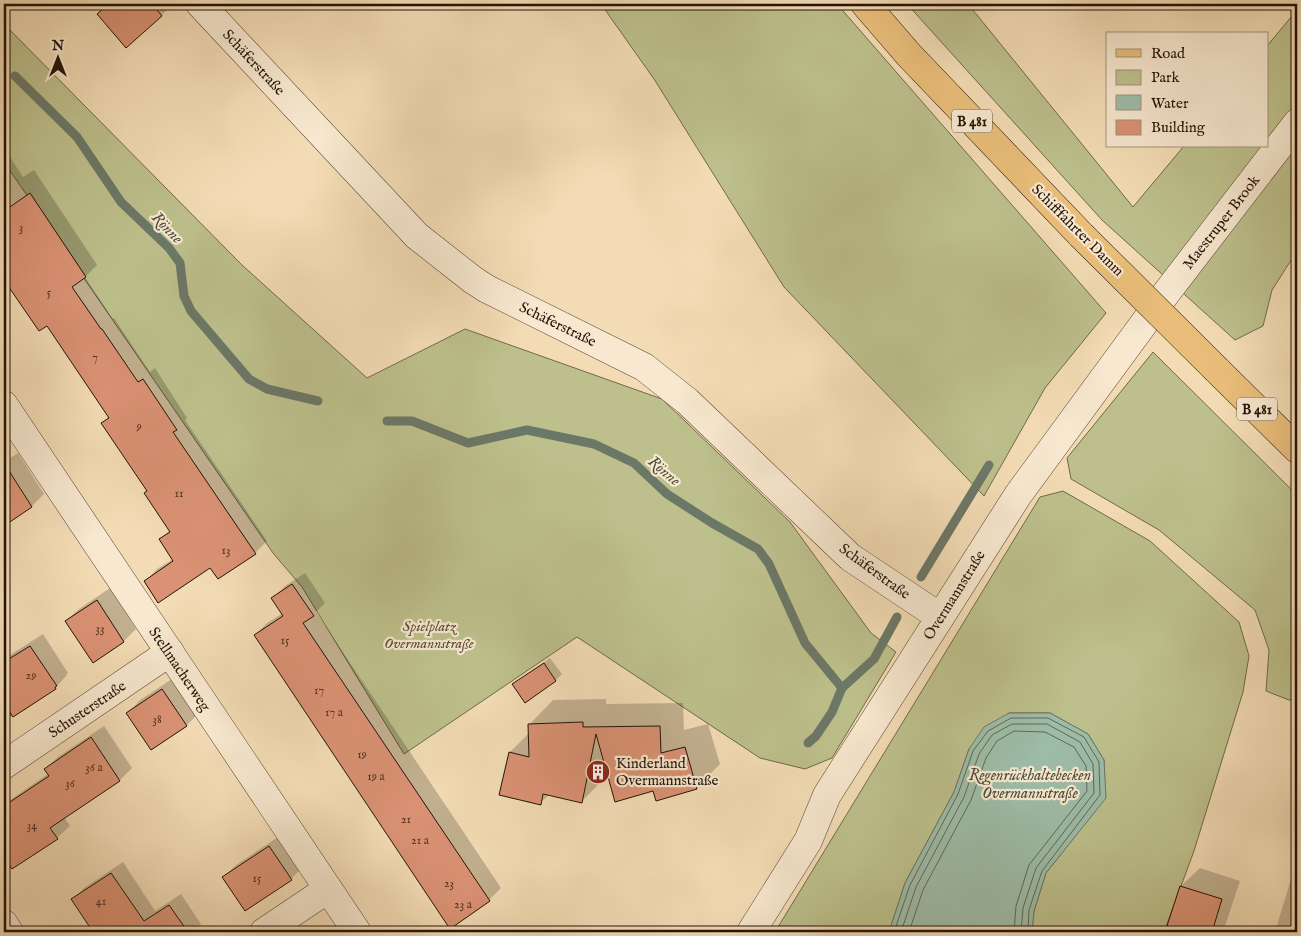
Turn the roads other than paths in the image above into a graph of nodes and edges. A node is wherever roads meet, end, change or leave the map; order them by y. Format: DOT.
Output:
graph roads {
  1 [pos="200,4"];
  2 [pos="865,4"];
  3 [pos="1297,123"];
  4 [pos="1182,274"];
  5 [pos="7,416"];
  6 [pos="1297,449"];
  7 [pos="940,617"];
  8 [pos="170,652"];
  9 [pos="4,765"];
  10 [pos="328,889"];
  11 [pos="4,924"];
  12 [pos="10,932"];
  13 [pos="264,932"];
  14 [pos="357,932"];
  15 [pos="751,932"];
  1 -- 7 [label="street, Schäferstraße"];
  2 -- 6 [label="main road, Schifffahrter Damm / B 481, bridge"];
  3 -- 4 [label="street, Maestruper Brook"];
  4 -- 7 [label="street, Overmannstraße"];
  5 -- 8 [label="street, Stellmacherweg"];
  7 -- 15 [label="street, Overmannstraße"];
  8 -- 9 [label="street, Schusterstraße"];
  8 -- 10 [label="street, Stellmacherweg"];
  10 -- 13 [label="street"];
  10 -- 14 [label="street, Stellmacherweg"];
  11 -- 12 [label="street"];
}
